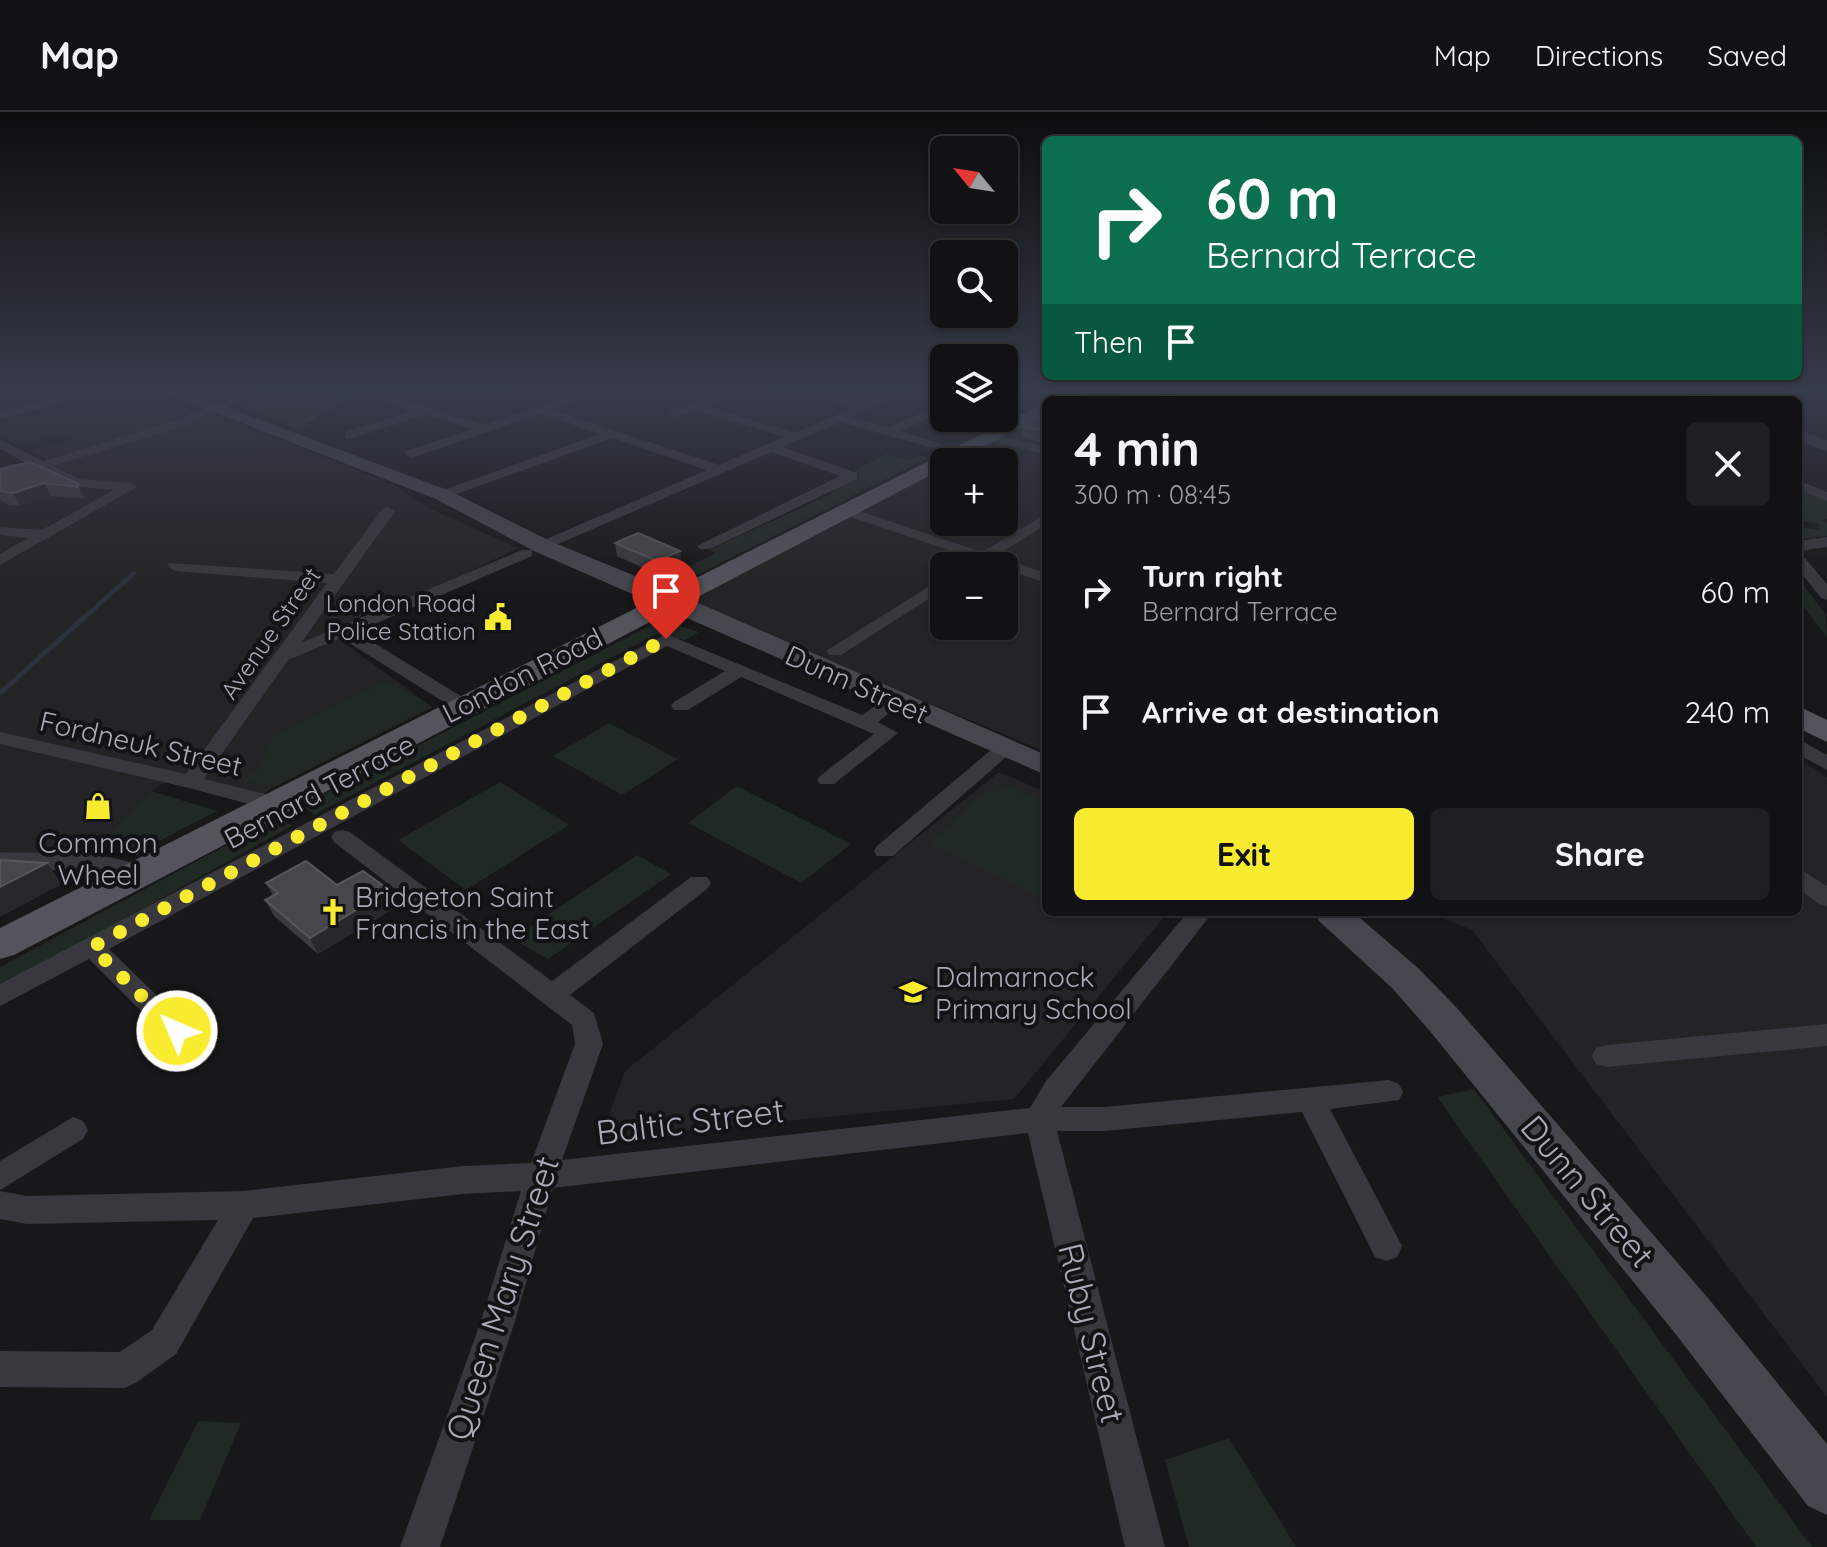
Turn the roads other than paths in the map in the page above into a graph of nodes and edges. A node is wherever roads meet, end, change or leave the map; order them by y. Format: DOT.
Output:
graph roads {
  1 [pos="31,460"];
  2 [pos="57,460"];
  3 [pos="352,460"];
  4 [pos="540,460"];
  5 [pos="691,460"];
  6 [pos="744,460"];
  7 [pos="806,460"];
  8 [pos="943,460"];
  9 [pos="41,465"];
  10 [pos="721,470"];
  11 [pos="0,478"];
  12 [pos="1802,486"];
  13 [pos="443,495"];
  14 [pos="1827,497"];
  15 [pos="844,510"];
  16 [pos="388,511"];
  17 [pos="1042,521"];
  18 [pos="0,531"];
  19 [pos="45,535"];
  20 [pos="1827,542"];
  21 [pos="1802,545"];
  22 [pos="705,546"];
  23 [pos="534,550"];
  24 [pos="969,552"];
  25 [pos="992,552"];
  26 [pos="0,560"];
  27 [pos="1802,564"];
  28 [pos="175,566"];
  29 [pos="1018,569"];
  30 [pos="1042,577"];
  31 [pos="338,579"];
  32 [pos="930,591"];
  33 [pos="1827,595"];
  34 [pos="669,600"];
  35 [pos="345,633"];
  36 [pos="666,639"];
  37 [pos="835,651"];
  38 [pos="285,656"];
  39 [pos="741,669"];
  40 [pos="895,701"];
  41 [pos="462,705"];
  42 [pos="681,706"];
  43 [pos="1802,707"];
  44 [pos="1802,717"];
  45 [pos="865,722"];
  46 [pos="1827,723"];
  47 [pos="1827,733"];
  48 [pos="0,738"];
  49 [pos="1005,748"];
  50 [pos="1802,748"];
  51 [pos="1042,764"];
  52 [pos="1827,764"];
  53 [pos="827,780"];
  54 [pos="191,782"];
  55 [pos="268,806"];
  56 [pos="342,837"];
  57 [pos="885,851"];
  58 [pos="0,860"];
  59 [pos="135,874"];
  60 [pos="1802,879"];
  61 [pos="699,883"];
  62 [pos="1827,898"];
  63 [pos="1198,916"];
  64 [pos="1335,916"];
  65 [pos="0,945"];
  66 [pos="92,947"];
  67 [pos="0,996"];
  68 [pos="551,996"];
  69 [pos="177,1031"];
  70 [pos="1827,1035"];
  71 [pos="1606,1056"];
  72 [pos="1389,1092"];
  73 [pos="1310,1100"];
  74 [pos="1039,1119"];
  75 [pos="73,1130"];
  76 [pos="541,1176"];
  77 [pos="0,1177"];
  78 [pos="0,1205"];
  79 [pos="244,1205"];
  80 [pos="1386,1246"];
  81 [pos="0,1369"];
  82 [pos="1827,1487"];
  83 [pos="420,1547"];
  84 [pos="1145,1547"];
  1 -- 9 [label="street"];
  2 -- 9 [label="street"];
  3 -- 13 [label="main road, Dunn Street"];
  4 -- 13 [label="street"];
  5 -- 10 [label="street"];
  6 -- 10 [label="street"];
  7 -- 22 [label="street"];
  8 -- 15 [label="main road, London Road"];
  9 -- 11 [label="street"];
  9 -- 19 [label="street"];
  10 -- 23 [label="street"];
  12 -- 14 [label="street"];
  13 -- 23 [label="main road, Dunn Street"];
  15 -- 24 [label="street"];
  15 -- 34 [label="main road, London Road"];
  16 -- 31 [label="street, Avenue Street"];
  17 -- 25 [label="street"];
  18 -- 19 [label="street"];
  19 -- 26 [label="street"];
  20 -- 21 [label="street"];
  23 -- 34 [label="main road, Dunn Street"];
  23 -- 35 [label="street"];
  27 -- 33 [label="street"];
  28 -- 31 [label="street"];
  29 -- 30 [label="street"];
  31 -- 38 [label="street, Avenue Street"];
  32 -- 37 [label="street"];
  34 -- 40 [label="main road, Dunn Street"];
  34 -- 41 [label="main road, London Road"];
  35 -- 38 [label="street"];
  35 -- 41 [label="street"];
  36 -- 39 [label="street, Dunn Street"];
  36 -- 66 [label="street, Bernard Terrace"];
  38 -- 54 [label="street, Avenue Street"];
  39 -- 42 [label="street"];
  39 -- 45 [label="street, Dunn Street"];
  40 -- 45 [label="street"];
  40 -- 49 [label="main road, Dunn Street"];
  41 -- 55 [label="main road, London Road"];
  43 -- 46 [label="main road"];
  44 -- 47 [label="main road"];
  45 -- 53 [label="street, Dunn Street"];
  48 -- 54 [label="street, Fordneuk Street"];
  49 -- 51 [label="main road, Dunn Street"];
  49 -- 57 [label="street"];
  50 -- 52 [label="street"];
  54 -- 55 [label="street, Fordneuk Street"];
  55 -- 59 [label="main road, London Road"];
  56 -- 68 [label="street, Queen Mary Street"];
  58 -- 59 [label="street"];
  59 -- 65 [label="main road, London Road"];
  60 -- 62 [label="street"];
  61 -- 68 [label="street"];
  63 -- 74 [label="street"];
  64 -- 82 [label="main road, Dunn Street"];
  66 -- 67 [label="street, Bernard Terrace"];
  66 -- 69 [label="street"];
  68 -- 76 [label="street, Queen Mary Street"];
  70 -- 71 [label="street"];
  72 -- 73 [label="street, Baltic Street"];
  73 -- 74 [label="street, Baltic Street"];
  73 -- 80 [label="street"];
  74 -- 76 [label="street, Baltic Street"];
  74 -- 84 [label="street, Ruby Street"];
  75 -- 77 [label="street"];
  76 -- 79 [label="street, Baltic Street"];
  76 -- 83 [label="street, Queen Mary Street"];
  78 -- 79 [label="street, Baltic Street"];
  79 -- 81 [label="street"];
}
